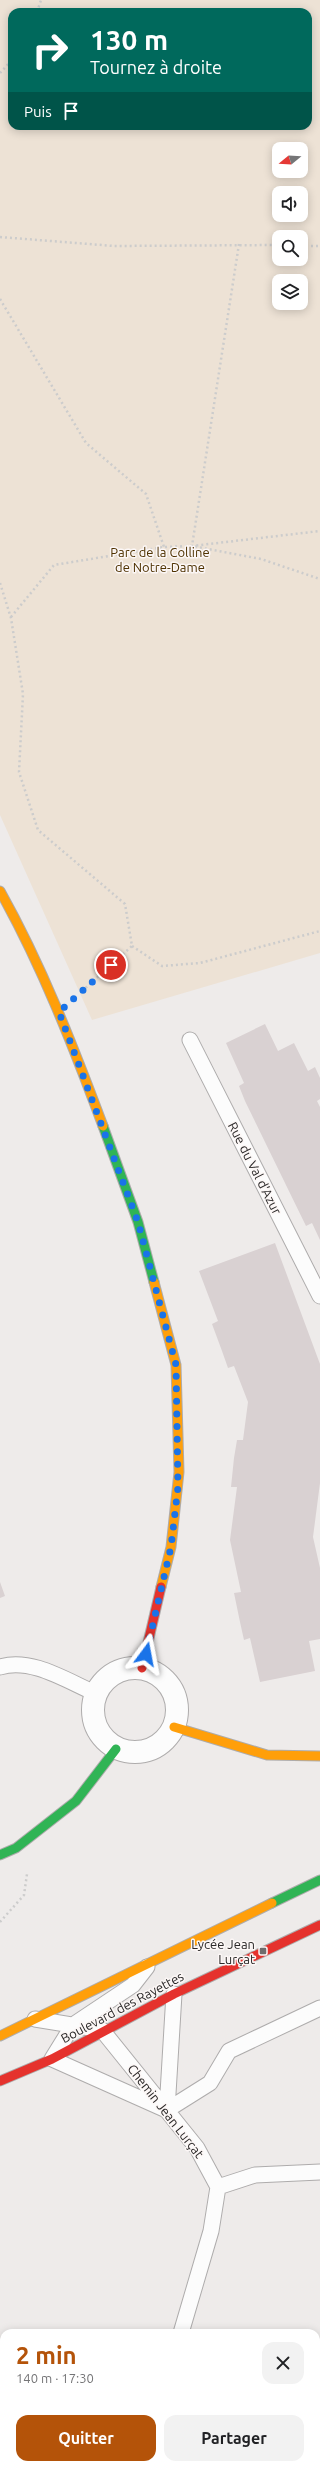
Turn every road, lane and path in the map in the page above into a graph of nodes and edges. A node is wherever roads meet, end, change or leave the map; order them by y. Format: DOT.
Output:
graph roads {
  1 [pos="8,64"];
  2 [pos="0,73"];
  3 [pos="0,237"];
  4 [pos="239,244"];
  5 [pos="272,245"];
  6 [pos="308,246"];
  7 [pos="320,246"];
  8 [pos="0,298"];
  9 [pos="320,531"];
  10 [pos="192,546"];
  11 [pos="164,547"];
  12 [pos="320,579"];
  13 [pos="0,583"];
  14 [pos="11,618"];
  15 [pos="0,891"];
  16 [pos="320,931"];
  17 [pos="132,946"];
  18 [pos="59,1012"];
  19 [pos="190,1040"];
  20 [pos="320,1296"];
  21 [pos="0,1667"];
  22 [pos="142,1668"];
  23 [pos="95,1693"];
  24 [pos="174,1727"];
  25 [pos="116,1749"];
  26 [pos="320,1756"];
  27 [pos="16,1848"];
  28 [pos="0,1855"];
  29 [pos="320,1880"];
  30 [pos="0,1922"];
  31 [pos="320,1925"];
  32 [pos="152,1961"];
  33 [pos="174,1994"];
  34 [pos="320,2008"];
  35 [pos="36,2019"];
  36 [pos="73,2025"];
  37 [pos="102,2030"];
  38 [pos="0,2036"];
  39 [pos="52,2059"];
  40 [pos="0,2081"];
  41 [pos="167,2110"];
  42 [pos="320,2172"];
  43 [pos="218,2187"];
  44 [pos="182,2329"];
  1 -- 2 [label="path"];
  3 -- 4 [label="path"];
  4 -- 5 [label="path"];
  4 -- 10 [label="path"];
  6 -- 7 [label="path"];
  8 -- 11 [label="path"];
  9 -- 10 [label="path"];
  10 -- 11 [label="path"];
  10 -- 12 [label="path"];
  11 -- 14 [label="path"];
  13 -- 14 [label="path"];
  14 -- 17 [label="path"];
  15 -- 18 [label="street"];
  16 -- 17 [label="path"];
  17 -- 18 [label="path"];
  18 -- 22 [label="street"];
  19 -- 20 [label="lane, Rue du Val d'Azur"];
  21 -- 23 [label="lane"];
  22 -- 23 [label="street"];
  22 -- 24 [label="street"];
  23 -- 25 [label="street"];
  24 -- 25 [label="street"];
  24 -- 26 [label="street"];
  25 -- 27 [label="street"];
  27 -- 28 [label="street"];
  27 -- 30 [label="path"];
  29 -- 32 [label="street, Boulevard des Rayettes"];
  31 -- 33 [label="street, Boulevard des Rayettes"];
  32 -- 35 [label="street, Boulevard des Rayettes"];
  32 -- 36 [label="lane"];
  33 -- 37 [label="street, Boulevard des Rayettes"];
  33 -- 41 [label="lane"];
  34 -- 41 [label="lane"];
  35 -- 36 [label="lane"];
  35 -- 38 [label="street, Boulevard des Rayettes"];
  36 -- 37 [label="lane"];
  36 -- 39 [label="lane"];
  37 -- 39 [label="street, Boulevard des Rayettes"];
  37 -- 41 [label="lane, Chemin Jean Lurçat"];
  39 -- 40 [label="street, Boulevard des Rayettes"];
  39 -- 41 [label="lane"];
  41 -- 43 [label="lane, Chemin Jean Lurçat"];
  42 -- 43 [label="lane"];
  43 -- 44 [label="lane"];
}
